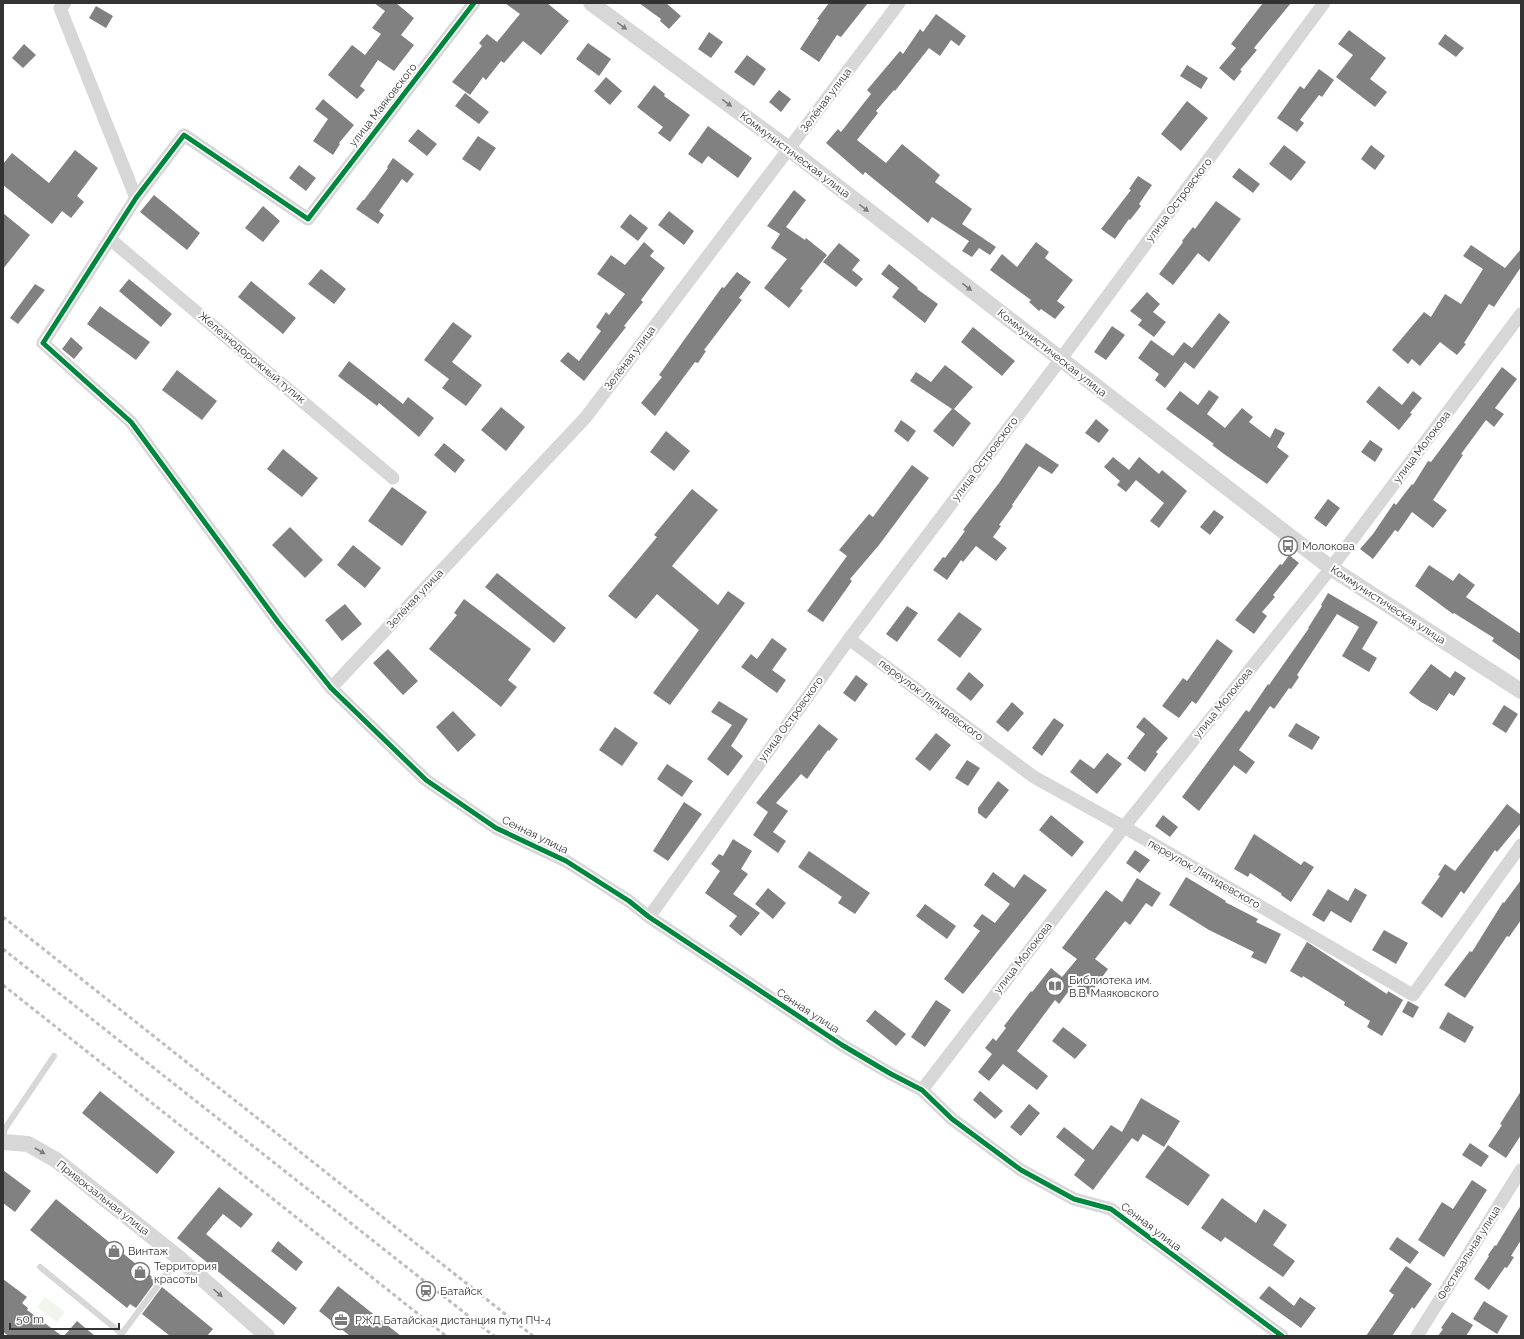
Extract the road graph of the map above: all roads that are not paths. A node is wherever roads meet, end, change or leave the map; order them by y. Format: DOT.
graph roads {
  1 [pos="474,3"];
  2 [pos="591,3"];
  3 [pos="899,3"];
  4 [pos="1324,3"];
  5 [pos="62,6"];
  6 [pos="789,150"];
  7 [pos="136,198"];
  8 [pos="110,238"];
  9 [pos="1521,314"];
  10 [pos="1060,360"];
  11 [pos="393,478"];
  12 [pos="1331,568"];
  13 [pos="849,639"];
  14 [pos="331,688"];
  15 [pos="1521,691"];
  16 [pos="1124,827"];
  17 [pos="1521,845"];
  18 [pos="649,918"];
  19 [pos="54,1056"];
  20 [pos="922,1090"];
  21 [pos="3,1142"];
  22 [pos="1521,1170"];
  23 [pos="179,1258"];
  24 [pos="40,1268"];
  25 [pos="121,1335"];
  26 [pos="267,1336"];
  27 [pos="1282,1336"];
  28 [pos="1417,1336"];
  1 -- 7 [label="street, улица Маяковского"];
  2 -- 6 [label="street, Коммунистическая улица, one-way"];
  3 -- 6 [label="street, Зелёная улица"];
  4 -- 10 [label="street, улица Островского"];
  5 -- 7 [label="street"];
  6 -- 10 [label="street, Коммунистическая улица, one-way"];
  6 -- 14 [label="street, Зелёная улица"];
  7 -- 8 [label="street"];
  8 -- 11 [label="street, Железнодорожный тупик"];
  8 -- 14 [label="street, Сенная улица"];
  9 -- 12 [label="street, улица Молокова"];
  10 -- 12 [label="street, Коммунистическая улица"];
  10 -- 13 [label="street, улица Островского"];
  12 -- 15 [label="street, Коммунистическая улица"];
  12 -- 16 [label="street, улица Молокова"];
  13 -- 16 [label="street, переулок Ляпидевского"];
  13 -- 18 [label="street, улица Островского"];
  14 -- 18 [label="street, Сенная улица"];
  16 -- 17 [label="street, переулок Ляпидевского"];
  16 -- 20 [label="street, улица Молокова"];
  18 -- 20 [label="street, Сенная улица"];
  19 -- 21 [label="lane"];
  20 -- 27 [label="street, Сенная улица"];
  21 -- 23 [label="street, Привокзальная улица, one-way"];
  22 -- 28 [label="street, Фестивальная улица"];
  23 -- 25 [label="lane"];
  23 -- 26 [label="street, Привокзальная улица, one-way"];
  24 -- 25 [label="lane"];
}
